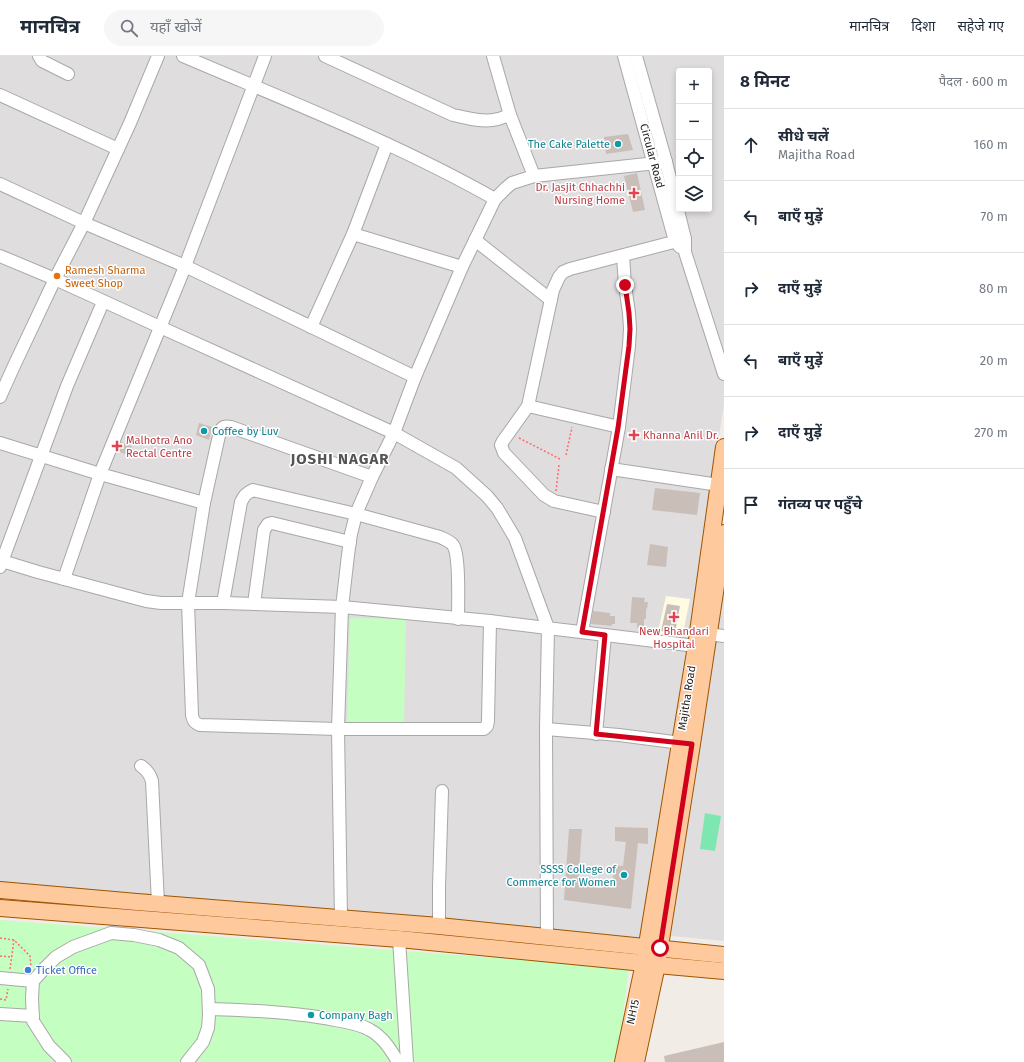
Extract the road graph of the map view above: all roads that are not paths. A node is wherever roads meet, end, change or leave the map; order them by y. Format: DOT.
graph roads {
  1 [pos="40,56"];
  2 [pos="158,56"];
  3 [pos="184,56"];
  4 [pos="265,56"];
  5 [pos="325,56"];
  6 [pos="493,56"];
  7 [pos="624,56"];
  8 [pos="636,56"];
  9 [pos="68,74"];
  10 [pos="254,86"];
  11 [pos="0,95"];
  12 [pos="510,115"];
  13 [pos="387,144"];
  14 [pos="118,149"];
  15 [pos="666,162"];
  16 [pos="654,163"];
  17 [pos="534,176"];
  18 [pos="0,184"];
  19 [pos="495,199"];
  20 [pos="84,222"];
  21 [pos="353,234"];
  22 [pos="475,240"];
  23 [pos="680,240"];
  24 [pos="0,256"];
  25 [pos="623,256"];
  26 [pos="185,266"];
  27 [pos="462,266"];
  28 [pos="55,279"];
  29 [pos="550,300"];
  30 [pos="103,302"];
  31 [pos="311,327"];
  32 [pos="160,328"];
  33 [pos="724,374"];
  34 [pos="415,377"];
  35 [pos="0,397"];
  36 [pos="528,406"];
  37 [pos="618,428"];
  38 [pos="394,433"];
  39 [pos="0,443"];
  40 [pos="724,448"];
  41 [pos="42,456"];
  42 [pos="611,469"];
  43 [pos="100,474"];
  44 [pos="372,477"];
  45 [pos="718,485"];
  46 [pos="204,503"];
  47 [pos="604,512"];
  48 [pos="356,514"];
  49 [pos="724,533"];
  50 [pos="350,542"];
  51 [pos="1,564"];
  52 [pos="64,579"];
  53 [pos="188,603"];
  54 [pos="224,603"];
  55 [pos="254,604"];
  56 [pos="342,607"];
  57 [pos="458,618"];
  58 [pos="490,621"];
  59 [pos="548,628"];
  60 [pos="582,632"];
  61 [pos="708,634"];
  62 [pos="605,635"];
  63 [pos="724,636"];
  64 [pos="696,646"];
  65 [pos="338,729"];
  66 [pos="546,730"];
  67 [pos="596,734"];
  68 [pos="686,744"];
  69 [pos="141,766"];
  70 [pos="442,791"];
  71 [pos="0,890"];
  72 [pos="138,902"];
  73 [pos="158,904"];
  74 [pos="0,908"];
  75 [pos="136,918"];
  76 [pos="341,918"];
  77 [pos="439,926"];
  78 [pos="547,936"];
  79 [pos="399,939"];
  80 [pos="724,955"];
  81 [pos="652,956"];
  82 [pos="724,971"];
  83 [pos="0,978"];
  84 [pos="33,982"];
  85 [pos="209,1008"];
  86 [pos="0,1014"];
  87 [pos="33,1016"];
  88 [pos="65,1062"];
  89 [pos="188,1062"];
  90 [pos="398,1062"];
  91 [pos="407,1062"];
  92 [pos="623,1062"];
  93 [pos="636,1062"];
  1 -- 9 [label="street"];
  2 -- 14 [label="street"];
  3 -- 10 [label="street"];
  4 -- 10 [label="street"];
  5 -- 12 [label="street"];
  6 -- 12 [label="street"];
  7 -- 16 [label="street, Circular Road"];
  8 -- 15 [label="street, Circular Road"];
  10 -- 13 [label="street"];
  10 -- 26 [label="street"];
  11 -- 14 [label="street"];
  12 -- 17 [label="street"];
  13 -- 19 [label="street"];
  13 -- 21 [label="street"];
  14 -- 20 [label="street"];
  15 -- 16 [label="street"];
  15 -- 23 [label="street, Circular Road"];
  16 -- 17 [label="street"];
  16 -- 23 [label="street, Circular Road"];
  17 -- 19 [label="street"];
  18 -- 20 [label="street"];
  19 -- 22 [label="street"];
  20 -- 26 [label="street"];
  20 -- 28 [label="street"];
  21 -- 27 [label="street"];
  21 -- 31 [label="street"];
  22 -- 27 [label="street"];
  22 -- 29 [label="street"];
  23 -- 25 [label="street"];
  23 -- 33 [label="street, Circular Road"];
  24 -- 28 [label="street"];
  25 -- 29 [label="street"];
  25 -- 37 [label="street"];
  26 -- 31 [label="street"];
  26 -- 32 [label="street"];
  27 -- 34 [label="street"];
  28 -- 30 [label="street"];
  28 -- 35 [label="street"];
  29 -- 36 [label="street"];
  30 -- 32 [label="street"];
  30 -- 41 [label="street"];
  31 -- 34 [label="street"];
  32 -- 38 [label="street"];
  32 -- 43 [label="street"];
  34 -- 38 [label="street"];
  36 -- 37 [label="street"];
  36 -- 47 [label="street"];
  37 -- 42 [label="street"];
  38 -- 44 [label="street"];
  38 -- 59 [label="street"];
  39 -- 41 [label="street"];
  40 -- 45 [label="main road, Majitha Road"];
  41 -- 43 [label="street"];
  41 -- 51 [label="street"];
  42 -- 45 [label="street"];
  42 -- 47 [label="street"];
  43 -- 46 [label="street"];
  43 -- 52 [label="street"];
  44 -- 46 [label="street"];
  44 -- 48 [label="street"];
  45 -- 64 [label="main road, Majitha Road"];
  46 -- 53 [label="street"];
  47 -- 60 [label="street"];
  48 -- 50 [label="street"];
  48 -- 54 [label="street"];
  48 -- 57 [label="street"];
  49 -- 61 [label="main road, Majitha Road"];
  50 -- 55 [label="street"];
  50 -- 56 [label="street"];
  51 -- 52 [label="street"];
  52 -- 53 [label="street"];
  53 -- 54 [label="street"];
  53 -- 65 [label="street"];
  54 -- 55 [label="street"];
  55 -- 56 [label="street"];
  56 -- 57 [label="street"];
  56 -- 65 [label="street"];
  57 -- 58 [label="street"];
  58 -- 59 [label="street"];
  58 -- 65 [label="street"];
  59 -- 60 [label="street"];
  59 -- 66 [label="street"];
  60 -- 62 [label="street"];
  61 -- 63 [label="street"];
  61 -- 68 [label="main road, Majitha Road"];
  62 -- 64 [label="street"];
  62 -- 67 [label="street"];
  64 -- 68 [label="main road, Majitha Road"];
  65 -- 76 [label="street"];
  66 -- 67 [label="street"];
  66 -- 78 [label="street"];
  67 -- 68 [label="street"];
  68 -- 81 [label="main road, Majitha Road"];
  69 -- 73 [label="street"];
  70 -- 77 [label="street"];
  71 -- 72 [label="main road"];
  72 -- 73 [label="main road"];
  72 -- 75 [label="street"];
  73 -- 76 [label="main road"];
  74 -- 75 [label="main road"];
  75 -- 79 [label="main road"];
  76 -- 77 [label="main road"];
  77 -- 78 [label="main road"];
  78 -- 81 [label="main road"];
  79 -- 81 [label="main road"];
  79 -- 91 [label="street"];
  80 -- 81 [label="main road"];
  81 -- 82 [label="main road"];
  81 -- 92 [label="main road, NH15"];
  81 -- 93 [label="main road"];
  83 -- 84 [label="street"];
  84 -- 85 [label="street"];
  84 -- 87 [label="street"];
  85 -- 89 [label="street"];
  85 -- 90 [label="street"];
  86 -- 87 [label="street"];
  87 -- 88 [label="street"];
}
